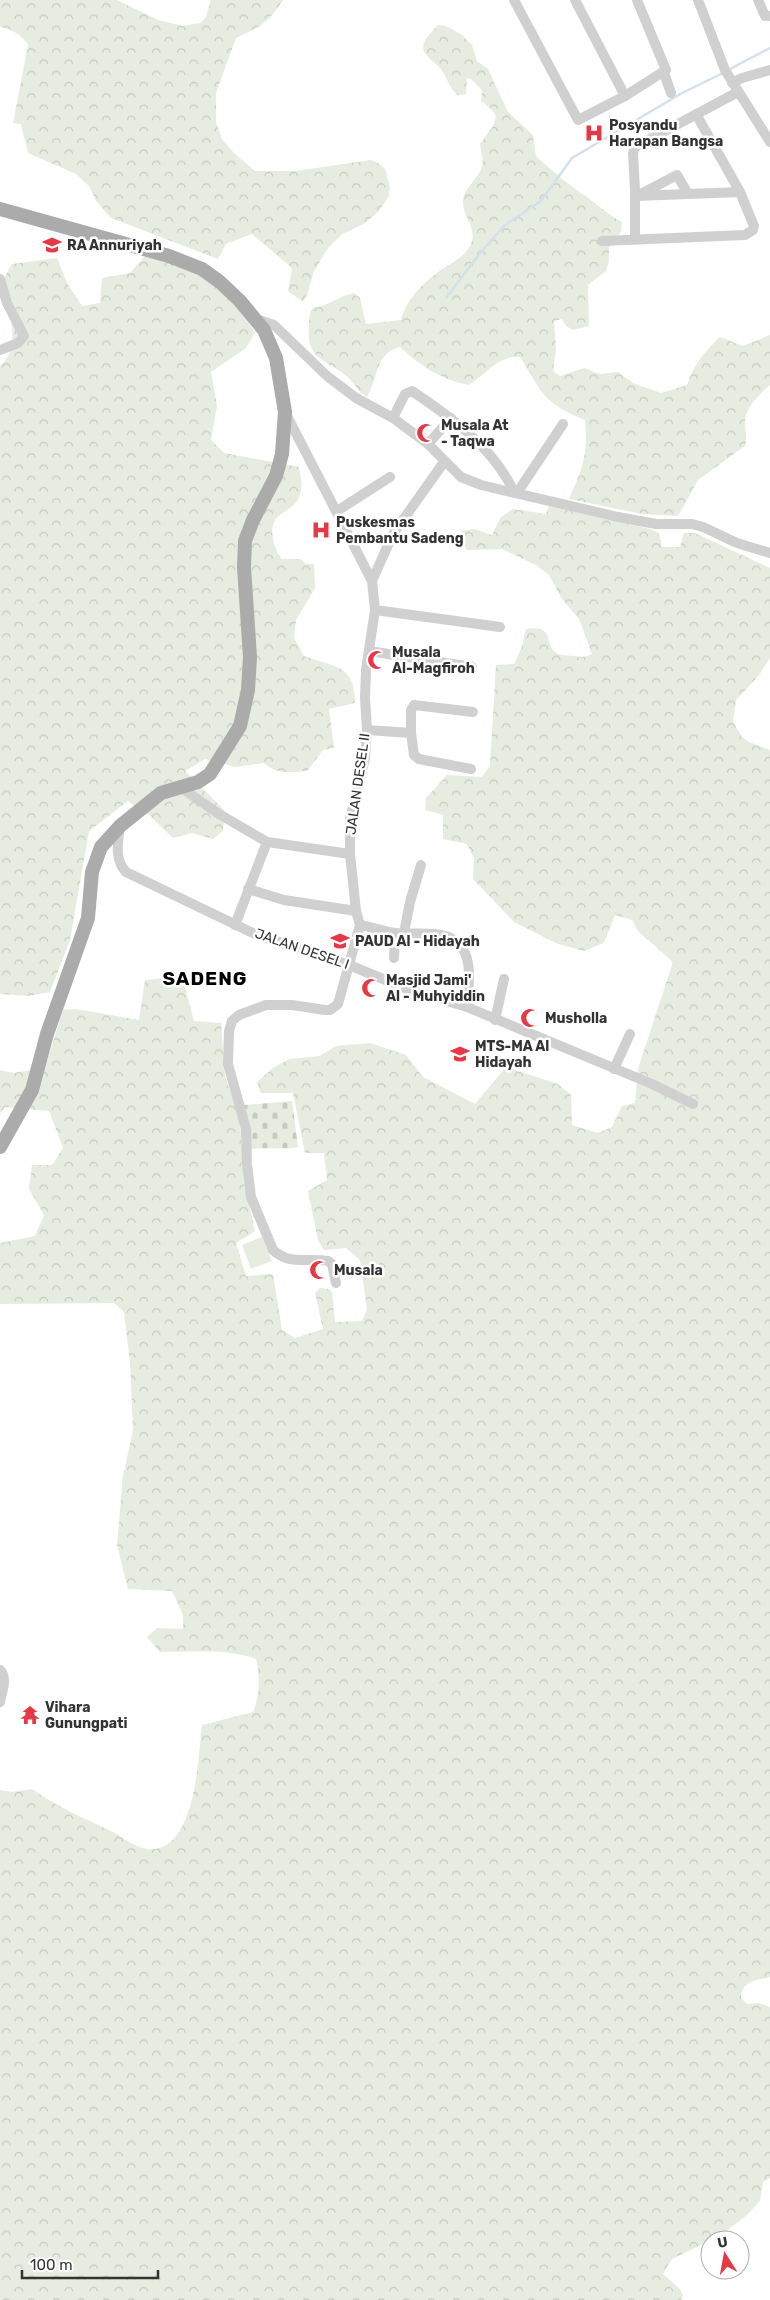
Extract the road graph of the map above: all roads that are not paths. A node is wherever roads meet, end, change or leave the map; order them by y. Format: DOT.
graph roads {
  1 [pos="514,0"];
  2 [pos="575,0"];
  3 [pos="637,0"];
  4 [pos="698,0"];
  5 [pos="758,0"];
  6 [pos="770,16"];
  7 [pos="665,70"];
  8 [pos="770,70"];
  9 [pos="728,76"];
  10 [pos="738,92"];
  11 [pos="671,93"];
  12 [pos="624,96"];
  13 [pos="696,114"];
  14 [pos="770,142"];
  15 [pos="740,192"];
  16 [pos="688,194"];
  17 [pos="636,196"];
  18 [pos="0,209"];
  19 [pos="635,239"];
  20 [pos="602,241"];
  21 [pos="0,279"];
  22 [pos="3,303"];
  23 [pos="256,319"];
  24 [pos="0,350"];
  25 [pos="285,412"];
  26 [pos="393,418"];
  27 [pos="451,418"];
  28 [pos="563,424"];
  29 [pos="428,444"];
  30 [pos="444,462"];
  31 [pos="390,477"];
  32 [pos="516,493"];
  33 [pos="337,511"];
  34 [pos="770,553"];
  35 [pos="372,581"];
  36 [pos="375,610"];
  37 [pos="500,627"];
  38 [pos="369,651"];
  39 [pos="472,666"];
  40 [pos="473,712"];
  41 [pos="367,730"];
  42 [pos="411,733"];
  43 [pos="471,769"];
  44 [pos="180,787"];
  45 [pos="120,826"];
  46 [pos="267,842"];
  47 [pos="350,854"];
  48 [pos="422,865"];
  49 [pos="248,889"];
  50 [pos="356,911"];
  51 [pos="235,925"];
  52 [pos="360,925"];
  53 [pos="400,933"];
  54 [pos="394,958"];
  55 [pos="349,965"];
  56 [pos="504,979"];
  57 [pos="467,1007"];
  58 [pos="496,1020"];
  59 [pos="630,1034"];
  60 [pos="614,1069"];
  61 [pos="693,1104"];
  62 [pos="0,1147"];
  63 [pos="336,1283"];
  64 [pos="0,1670"];
  65 [pos="0,1702"];
  1 -- 12 [label="street"];
  2 -- 12 [label="street"];
  3 -- 7 [label="street"];
  4 -- 9 [label="street"];
  5 -- 6 [label="street"];
  7 -- 11 [label="street"];
  7 -- 12 [label="street"];
  8 -- 9 [label="street"];
  9 -- 10 [label="street"];
  10 -- 13 [label="street"];
  10 -- 14 [label="street"];
  13 -- 15 [label="street"];
  13 -- 17 [label="street"];
  15 -- 16 [label="street"];
  15 -- 19 [label="street"];
  16 -- 17 [label="street"];
  16 -- 17 [label="street"];
  17 -- 19 [label="street"];
  18 -- 23 [label="main road"];
  19 -- 20 [label="street"];
  21 -- 22 [label="street"];
  22 -- 24 [label="street"];
  23 -- 25 [label="main road"];
  23 -- 26 [label="street"];
  25 -- 33 [label="street, JALAN DESEL II"];
  25 -- 44 [label="main road"];
  26 -- 27 [label="street"];
  26 -- 29 [label="street"];
  27 -- 29 [label="street"];
  27 -- 32 [label="street"];
  28 -- 32 [label="street"];
  29 -- 30 [label="street"];
  30 -- 32 [label="street"];
  30 -- 35 [label="street"];
  31 -- 33 [label="street"];
  32 -- 34 [label="street"];
  33 -- 35 [label="street, JALAN DESEL II"];
  35 -- 36 [label="street, JALAN DESEL II"];
  36 -- 37 [label="street"];
  36 -- 38 [label="street, JALAN DESEL II"];
  38 -- 39 [label="street"];
  38 -- 41 [label="street, JALAN DESEL II"];
  40 -- 42 [label="street"];
  41 -- 42 [label="street"];
  41 -- 47 [label="street, JALAN DESEL II"];
  42 -- 43 [label="street"];
  44 -- 45 [label="main road"];
  44 -- 46 [label="street"];
  45 -- 51 [label="street, JALAN DESEL I"];
  45 -- 62 [label="main road"];
  46 -- 47 [label="street"];
  46 -- 49 [label="street"];
  47 -- 50 [label="street, JALAN DESEL II"];
  48 -- 53 [label="street"];
  49 -- 50 [label="street"];
  49 -- 51 [label="street"];
  50 -- 52 [label="street, JALAN DESEL II"];
  51 -- 55 [label="street, JALAN DESEL I"];
  52 -- 53 [label="street"];
  52 -- 55 [label="street"];
  53 -- 54 [label="street"];
  53 -- 57 [label="street"];
  55 -- 57 [label="street, JALAN DESEL I"];
  55 -- 63 [label="street"];
  56 -- 58 [label="street"];
  57 -- 58 [label="street, JALAN DESEL I"];
  58 -- 60 [label="street, JALAN DESEL I"];
  59 -- 60 [label="street"];
  60 -- 61 [label="street, JALAN DESEL I"];
  64 -- 65 [label="street"];
}
